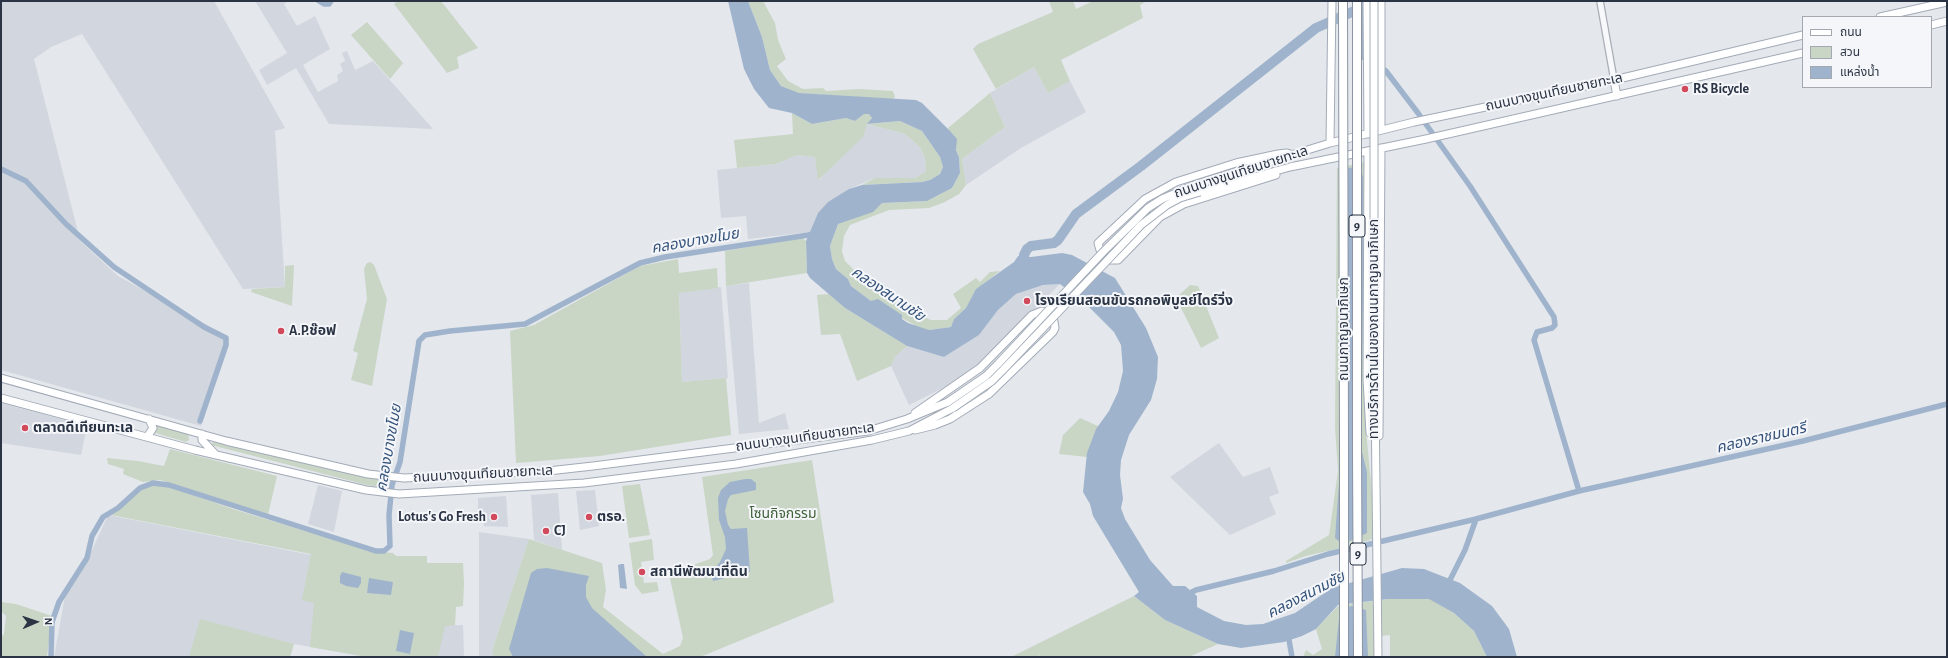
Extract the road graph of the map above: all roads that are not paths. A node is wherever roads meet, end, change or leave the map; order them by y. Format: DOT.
graph roads {
  1 [pos="1332,1"];
  2 [pos="1344,1"];
  3 [pos="1357,1"];
  4 [pos="1367,1"];
  5 [pos="1374,1"];
  6 [pos="1381,1"];
  7 [pos="1600,1"];
  8 [pos="1947,2"];
  9 [pos="1884,16"];
  10 [pos="1947,21"];
  11 [pos="1932,25"];
  12 [pos="1802,35"];
  13 [pos="1802,53"];
  14 [pos="1614,80"];
  15 [pos="1617,96"];
  16 [pos="1381,130"];
  17 [pos="1368,134"];
  18 [pos="1330,143"];
  19 [pos="1381,148"];
  20 [pos="1368,152"];
  21 [pos="1295,155"];
  22 [pos="1290,167"];
  23 [pos="1,378"];
  24 [pos="1,398"];
  25 [pos="150,419"];
  26 [pos="907,419"];
  27 [pos="909,431"];
  28 [pos="202,434"];
  29 [pos="147,437"];
  30 [pos="217,455"];
  31 [pos="1375,491"];
  32 [pos="1344,657"];
  33 [pos="1358,657"];
  34 [pos="1378,657"];
  1 -- 18 [label="main road"];
  2 -- 32 [label="highway, ถนนกาญจนาภิเษก / 9, bridge"];
  3 -- 33 [label="highway, ถนนกาญจนาภิเษก / 9, bridge"];
  4 -- 17 [label="main road"];
  5 -- 31 [label="main road, ทางบริการด้านในของถนนกาญจนาภิเษก, bridge"];
  6 -- 16 [label="main road"];
  7 -- 14 [label="street"];
  8 -- 9 [label="main road"];
  10 -- 11 [label="main road"];
  12 -- 14 [label="main road, ถนนบางขุนเทียนชายทะเล"];
  13 -- 15 [label="main road, ถนนบางขุนเทียนชายทะเล"];
  14 -- 15 [label="main road"];
  14 -- 16 [label="main road, ถนนบางขุนเทียนชายทะเล"];
  15 -- 19 [label="main road, ถนนบางขุนเทียนชายทะเล"];
  16 -- 17 [label="main road, ถนนบางขุนเทียนชายทะเล"];
  17 -- 18 [label="main road, ถนนบางขุนเทียนชายทะเล"];
  18 -- 21 [label="main road, ถนนบางขุนเทียนชายทะเล"];
  19 -- 20 [label="main road, ถนนบางขุนเทียนชายทะเล"];
  19 -- 31 [label="main road"];
  20 -- 22 [label="main road, ถนนบางขุนเทียนชายทะเล"];
  20 -- 31 [label="main road"];
  21 -- 22 [label="main road"];
  21 -- 26 [label="main road, ถนนบางขุนเทียนชายทะเล, bridge"];
  22 -- 27 [label="main road, ถนนบางขุนเทียนชายทะเล, bridge"];
  23 -- 25 [label="main road, ถนนบางขุนเทียนชายทะเล"];
  24 -- 29 [label="main road, ถนนบางขุนเทียนชายทะเล"];
  25 -- 28 [label="main road, ถนนบางขุนเทียนชายทะเล"];
  25 -- 29 [label="main road"];
  26 -- 27 [label="main road"];
  26 -- 28 [label="main road, ถนนบางขุนเทียนชายทะเล"];
  27 -- 30 [label="main road, ถนนบางขุนเทียนชายทะเล"];
  28 -- 30 [label="main road"];
  29 -- 30 [label="main road, ถนนบางขุนเทียนชายทะเล"];
  31 -- 34 [label="main road, ทางบริการด้านในของถนนกาญจนาภิเษก"];
}
